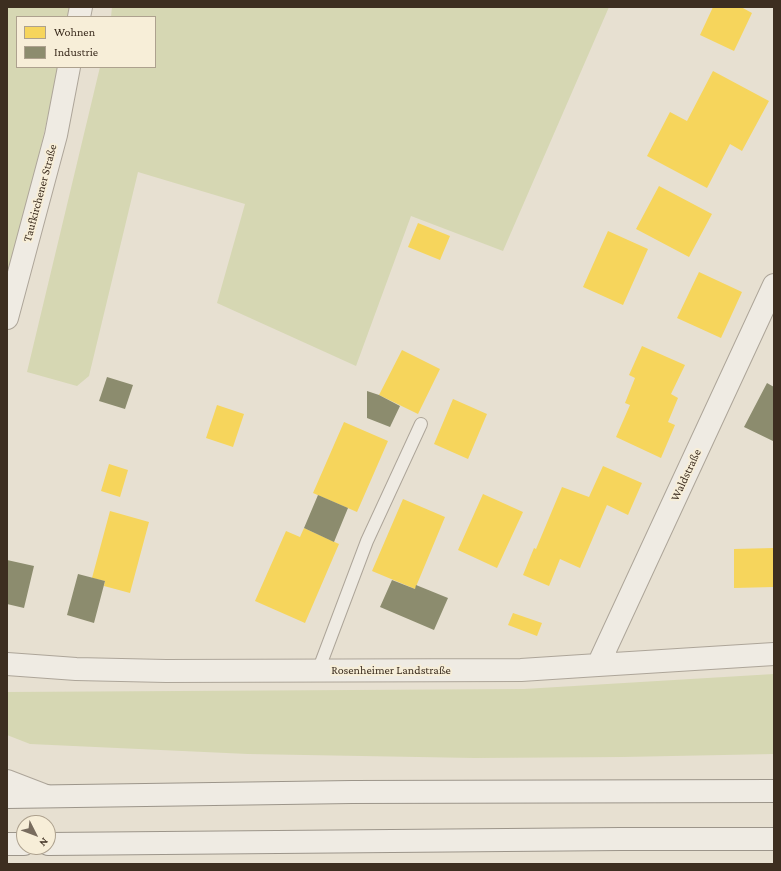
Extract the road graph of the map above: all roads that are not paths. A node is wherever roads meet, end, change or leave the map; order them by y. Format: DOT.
graph roads {
  1 [pos="69,68"];
  2 [pos="774,285"];
  3 [pos="7,318"];
  4 [pos="421,424"];
  5 [pos="774,654"];
  6 [pos="7,664"];
  7 [pos="598,665"];
  8 [pos="318,671"];
  9 [pos="7,781"];
  10 [pos="774,791"];
  11 [pos="46,796"];
  12 [pos="7,797"];
  13 [pos="774,839"];
  14 [pos="56,844"];
  1 -- 3 [label="main road, Taufkirchener Straße"];
  2 -- 7 [label="main road, Waldstraße"];
  4 -- 8 [label="lane"];
  5 -- 7 [label="main road, Rosenheimer Landstraße"];
  6 -- 8 [label="main road, Rosenheimer Landstraße"];
  7 -- 8 [label="main road, Rosenheimer Landstraße"];
  9 -- 11 [label="main road"];
  10 -- 11 [label="main road"];
  11 -- 12 [label="main road"];
  13 -- 14 [label="main road"];
}
